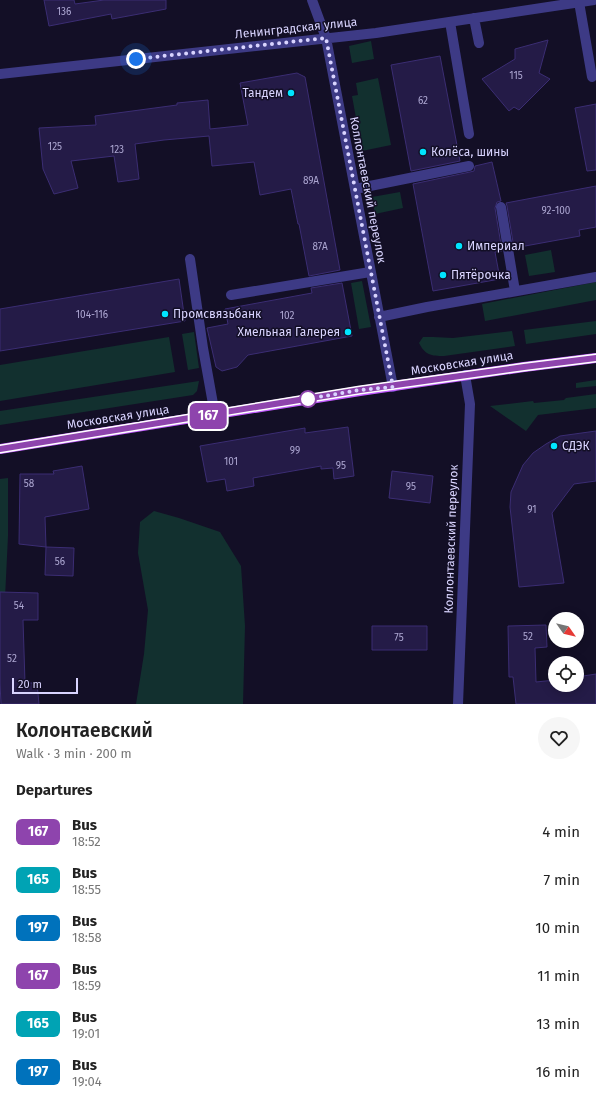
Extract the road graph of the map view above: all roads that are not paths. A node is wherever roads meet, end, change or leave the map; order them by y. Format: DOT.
graph roads {
  1 [pos="312,0"];
  2 [pos="594,0"];
  3 [pos="579,2"];
  4 [pos="474,18"];
  5 [pos="450,22"];
  6 [pos="326,38"];
  7 [pos="479,43"];
  8 [pos="0,74"];
  9 [pos="592,77"];
  10 [pos="469,134"];
  11 [pos="469,166"];
  12 [pos="355,189"];
  13 [pos="501,207"];
  14 [pos="190,259"];
  15 [pos="370,272"];
  16 [pos="596,277"];
  17 [pos="515,291"];
  18 [pos="230,295"];
  19 [pos="379,318"];
  20 [pos="596,358"];
  21 [pos="466,375"];
  22 [pos="393,387"];
  23 [pos="215,415"];
  24 [pos="0,449"];
  25 [pos="458,704"];
  1 -- 6 [label="street, Коллонтаевский переулок"];
  2 -- 3 [label="street, Ленинградская улица"];
  3 -- 4 [label="street, Ленинградская улица"];
  3 -- 9 [label="street"];
  4 -- 5 [label="street, Ленинградская улица"];
  4 -- 7 [label="street"];
  5 -- 6 [label="street, Ленинградская улица"];
  5 -- 10 [label="street"];
  6 -- 8 [label="street, Ленинградская улица"];
  6 -- 12 [label="street, Коллонтаевский переулок"];
  11 -- 12 [label="street"];
  12 -- 15 [label="street, Коллонтаевский переулок"];
  13 -- 17 [label="street"];
  14 -- 23 [label="street"];
  15 -- 18 [label="street"];
  15 -- 19 [label="street, Коллонтаевский переулок"];
  16 -- 17 [label="street"];
  17 -- 19 [label="street"];
  19 -- 22 [label="street, Коллонтаевский переулок"];
  20 -- 21 [label="main road, Московская улица"];
  21 -- 22 [label="main road, Московская улица"];
  21 -- 25 [label="street, Коллонтаевский переулок"];
  22 -- 23 [label="main road, Московская улица"];
  23 -- 24 [label="main road, Московская улица"];
}
